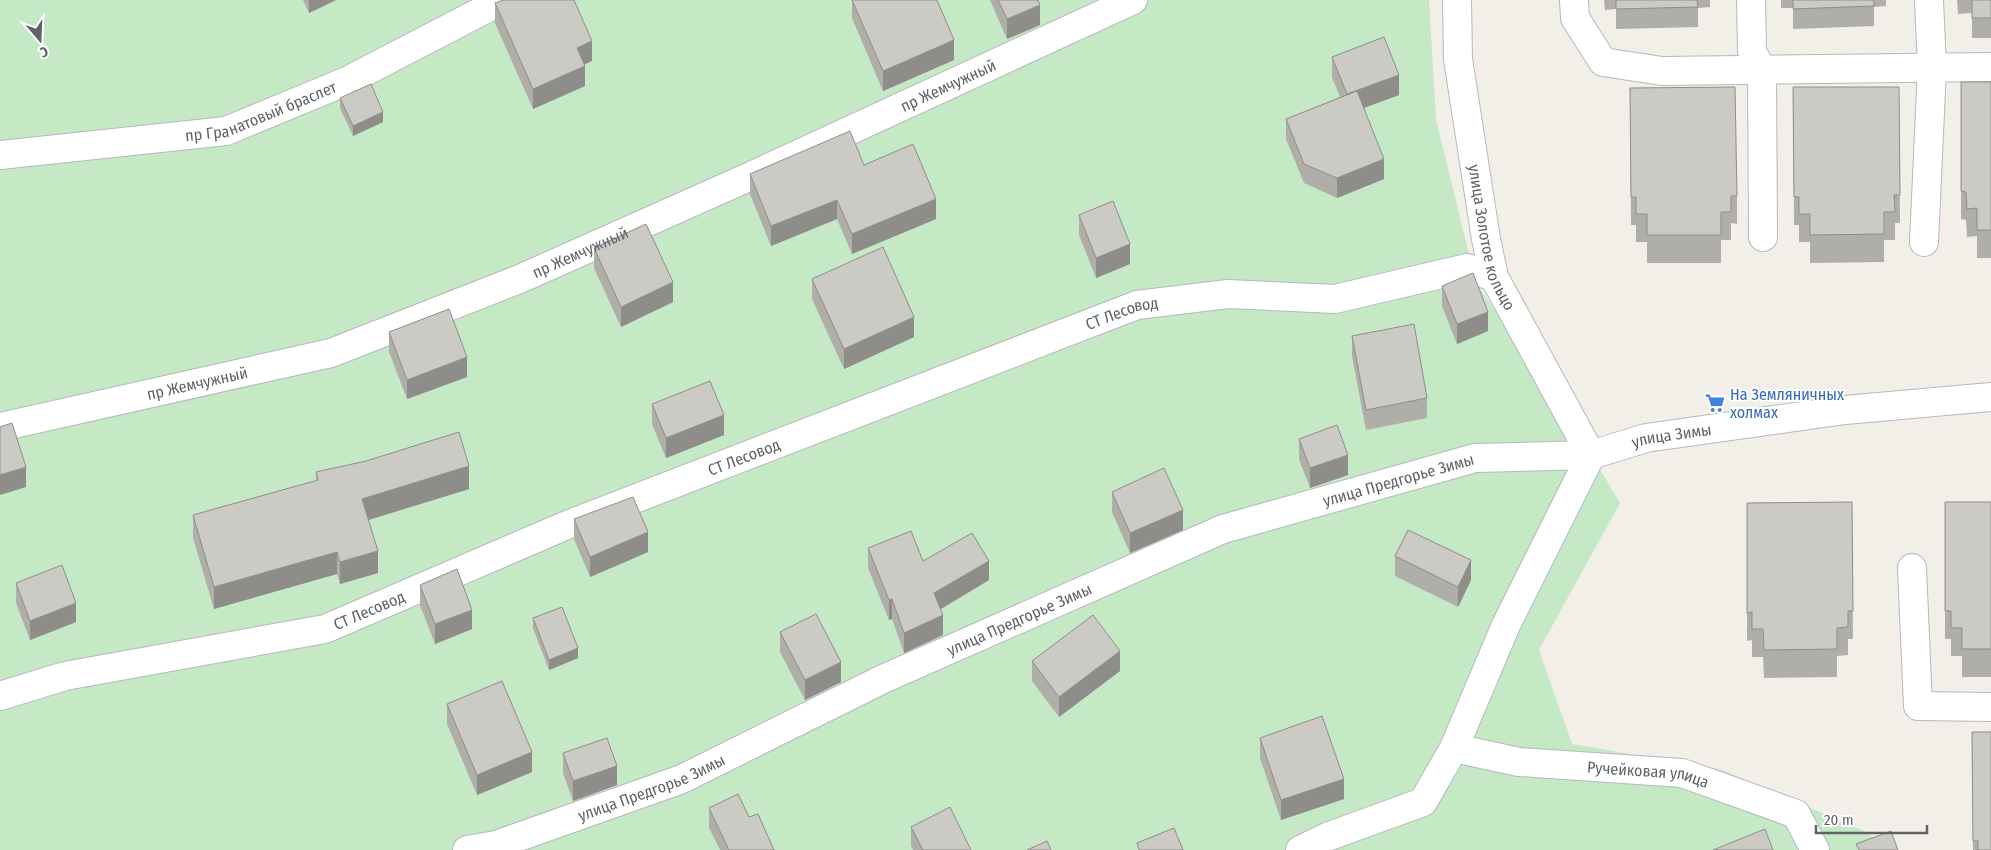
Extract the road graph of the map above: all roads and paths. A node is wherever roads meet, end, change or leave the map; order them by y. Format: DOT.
graph roads {
  1 [pos="503,0"];
  2 [pos="1133,0"];
  3 [pos="1457,0"];
  4 [pos="1574,0"];
  5 [pos="1751,0"];
  6 [pos="1929,0"];
  7 [pos="1991,67"];
  8 [pos="1932,68"];
  9 [pos="1762,70"];
  10 [pos="0,155"];
  11 [pos="1764,237"];
  12 [pos="1924,242"];
  13 [pos="1494,277"];
  14 [pos="1991,397"];
  15 [pos="0,427"];
  16 [pos="1591,455"];
  17 [pos="1912,568"];
  18 [pos="0,696"];
  19 [pos="1991,707"];
  20 [pos="1454,748"];
  21 [pos="467,850"];
  22 [pos="1300,850"];
  23 [pos="1815,850"];
  1 -- 10 [label="street, пр Гранатовый браслет"];
  2 -- 15 [label="street, пр Жемчужный"];
  3 -- 13 [label="street, улица Золотое кольцо"];
  4 -- 9 [label="street"];
  5 -- 9 [label="street"];
  6 -- 8 [label="street"];
  7 -- 8 [label="street"];
  8 -- 9 [label="street"];
  8 -- 12 [label="street"];
  9 -- 11 [label="street"];
  13 -- 16 [label="street, улица Золотое кольцо"];
  13 -- 18 [label="street, СТ Лесовод"];
  14 -- 16 [label="street, улица Зимы"];
  16 -- 20 [label="street"];
  16 -- 21 [label="street, улица Предгорье Зимы"];
  17 -- 19 [label="street"];
  20 -- 22 [label="street"];
  20 -- 23 [label="street, Ручейковая улица"];
}
